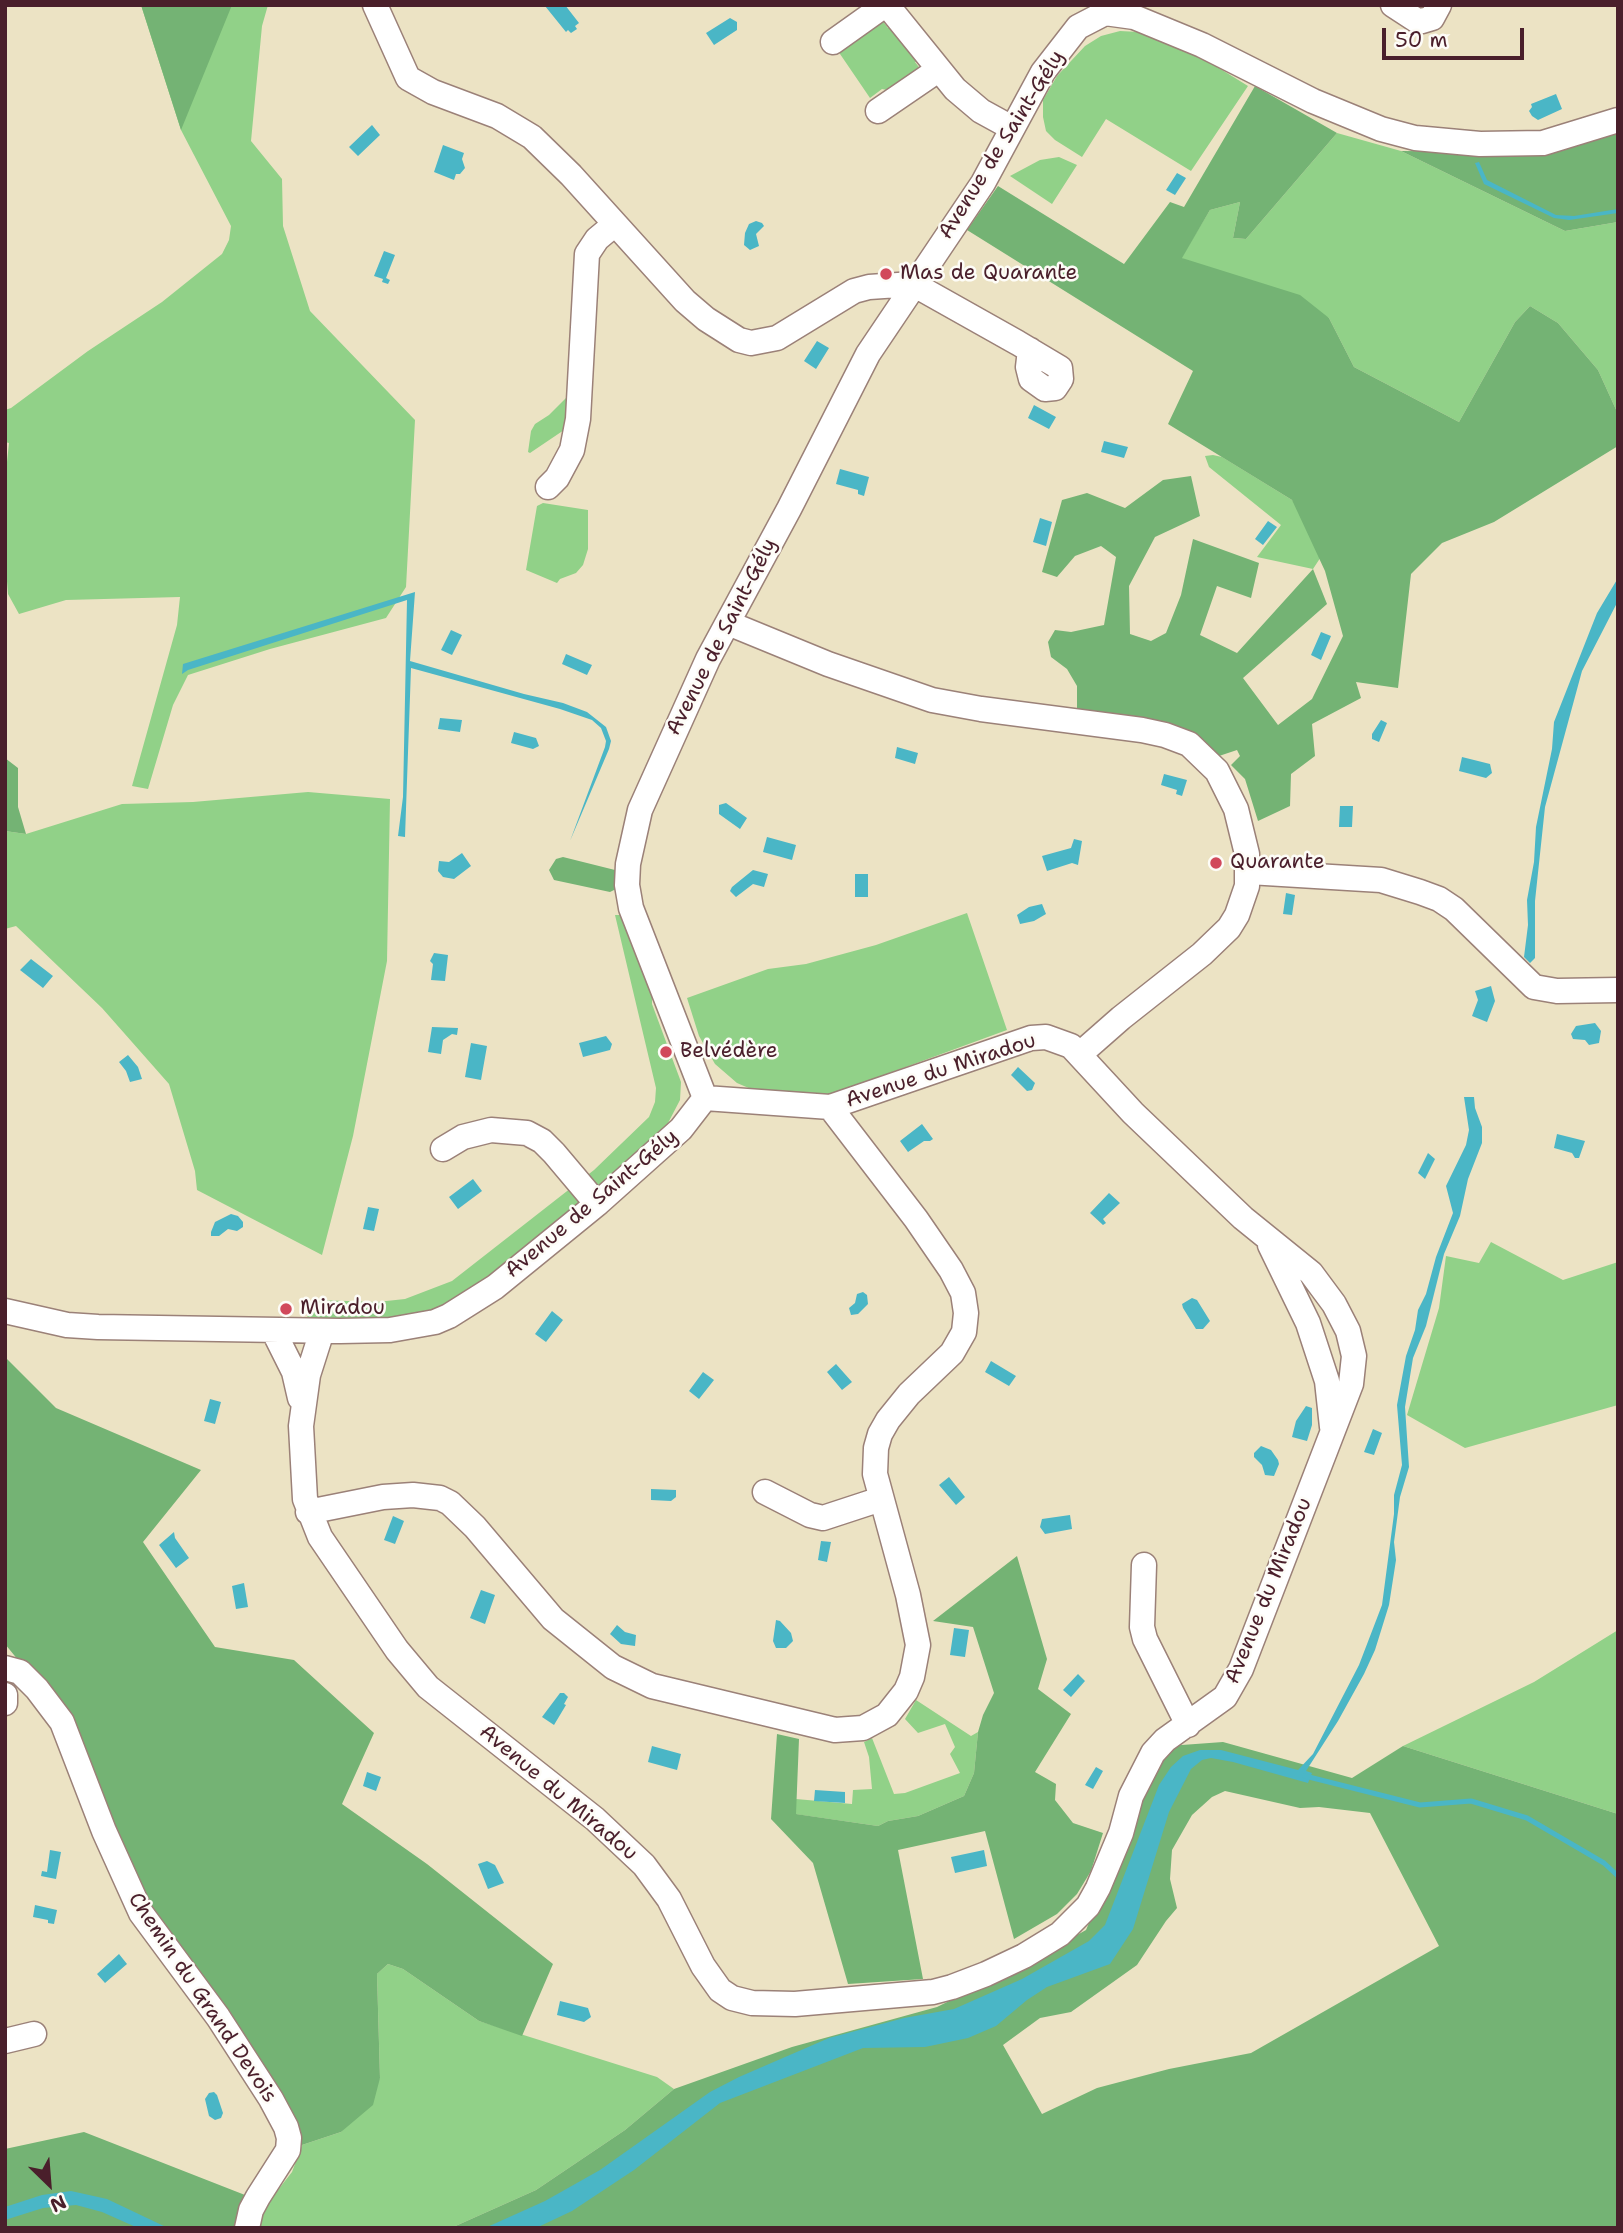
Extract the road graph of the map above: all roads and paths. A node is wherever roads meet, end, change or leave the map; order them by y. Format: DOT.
graph roads {
  1 [pos="375,5"];
  2 [pos="886,5"];
  3 [pos="1393,5"];
  4 [pos="1439,5"];
  5 [pos="1105,9"];
  6 [pos="833,42"];
  7 [pos="938,71"];
  8 [pos="878,111"];
  9 [pos="1618,120"];
  10 [pos="1012,128"];
  11 [pos="615,224"];
  12 [pos="913,284"];
  13 [pos="1030,350"];
  14 [pos="548,487"];
  15 [pos="728,623"];
  16 [pos="1249,872"];
  17 [pos="1618,990"];
  18 [pos="1080,1054"];
  19 [pos="705,1098"];
  20 [pos="830,1107"];
  21 [pos="443,1149"];
  22 [pos="597,1204"];
  23 [pos="1265,1237"];
  24 [pos="5,1311"];
  25 [pos="273,1330"];
  26 [pos="322,1331"];
  27 [pos="302,1410"];
  28 [pos="1332,1435"];
  29 [pos="765,1492"];
  30 [pos="881,1499"];
  31 [pos="308,1512"];
  32 [pos="1144,1565"];
  33 [pos="5,1668"];
  34 [pos="5,1695"];
  35 [pos="5,1703"];
  36 [pos="1188,1725"];
  37 [pos="34,2034"];
  38 [pos="5,2041"];
  39 [pos="247,2228"];
  1 -- 11 [label="street"];
  2 -- 6 [label="street"];
  2 -- 7 [label="street"];
  3 -- 4 [label="street"];
  5 -- 9 [label="street, Avenue de Saint-Gély"];
  5 -- 10 [label="street, Avenue de Saint-Gély"];
  7 -- 8 [label="street"];
  7 -- 10 [label="street"];
  10 -- 12 [label="street, Avenue de Saint-Gély"];
  11 -- 12 [label="street"];
  11 -- 14 [label="street"];
  12 -- 13 [label="street"];
  12 -- 15 [label="street, Avenue de Saint-Gély"];
  15 -- 16 [label="street"];
  15 -- 19 [label="street, Avenue de Saint-Gély"];
  16 -- 17 [label="street"];
  16 -- 18 [label="street"];
  18 -- 20 [label="street, Avenue du Miradou"];
  18 -- 23 [label="street, Avenue du Miradou"];
  19 -- 20 [label="street, Avenue du Miradou"];
  19 -- 22 [label="street, Avenue de Saint-Gély"];
  20 -- 30 [label="street"];
  21 -- 22 [label="street"];
  22 -- 26 [label="street, Avenue de Saint-Gély"];
  23 -- 28 [label="street, Avenue du Miradou"];
  23 -- 28 [label="street, Avenue du Miradou"];
  24 -- 25 [label="street, Avenue de Saint-Gély"];
  25 -- 26 [label="street, Avenue de Saint-Gély"];
  25 -- 27 [label="street, Avenue du Miradou"];
  26 -- 27 [label="street, Avenue du Miradou"];
  27 -- 31 [label="street, Avenue du Miradou"];
  28 -- 36 [label="street, Avenue du Miradou"];
  29 -- 30 [label="street"];
  30 -- 31 [label="street"];
  31 -- 36 [label="street, Avenue du Miradou"];
  32 -- 36 [label="street"];
  33 -- 39 [label="street, Chemin du Grand Devois"];
  34 -- 35 [label="street"];
  37 -- 38 [label="street"];
}
